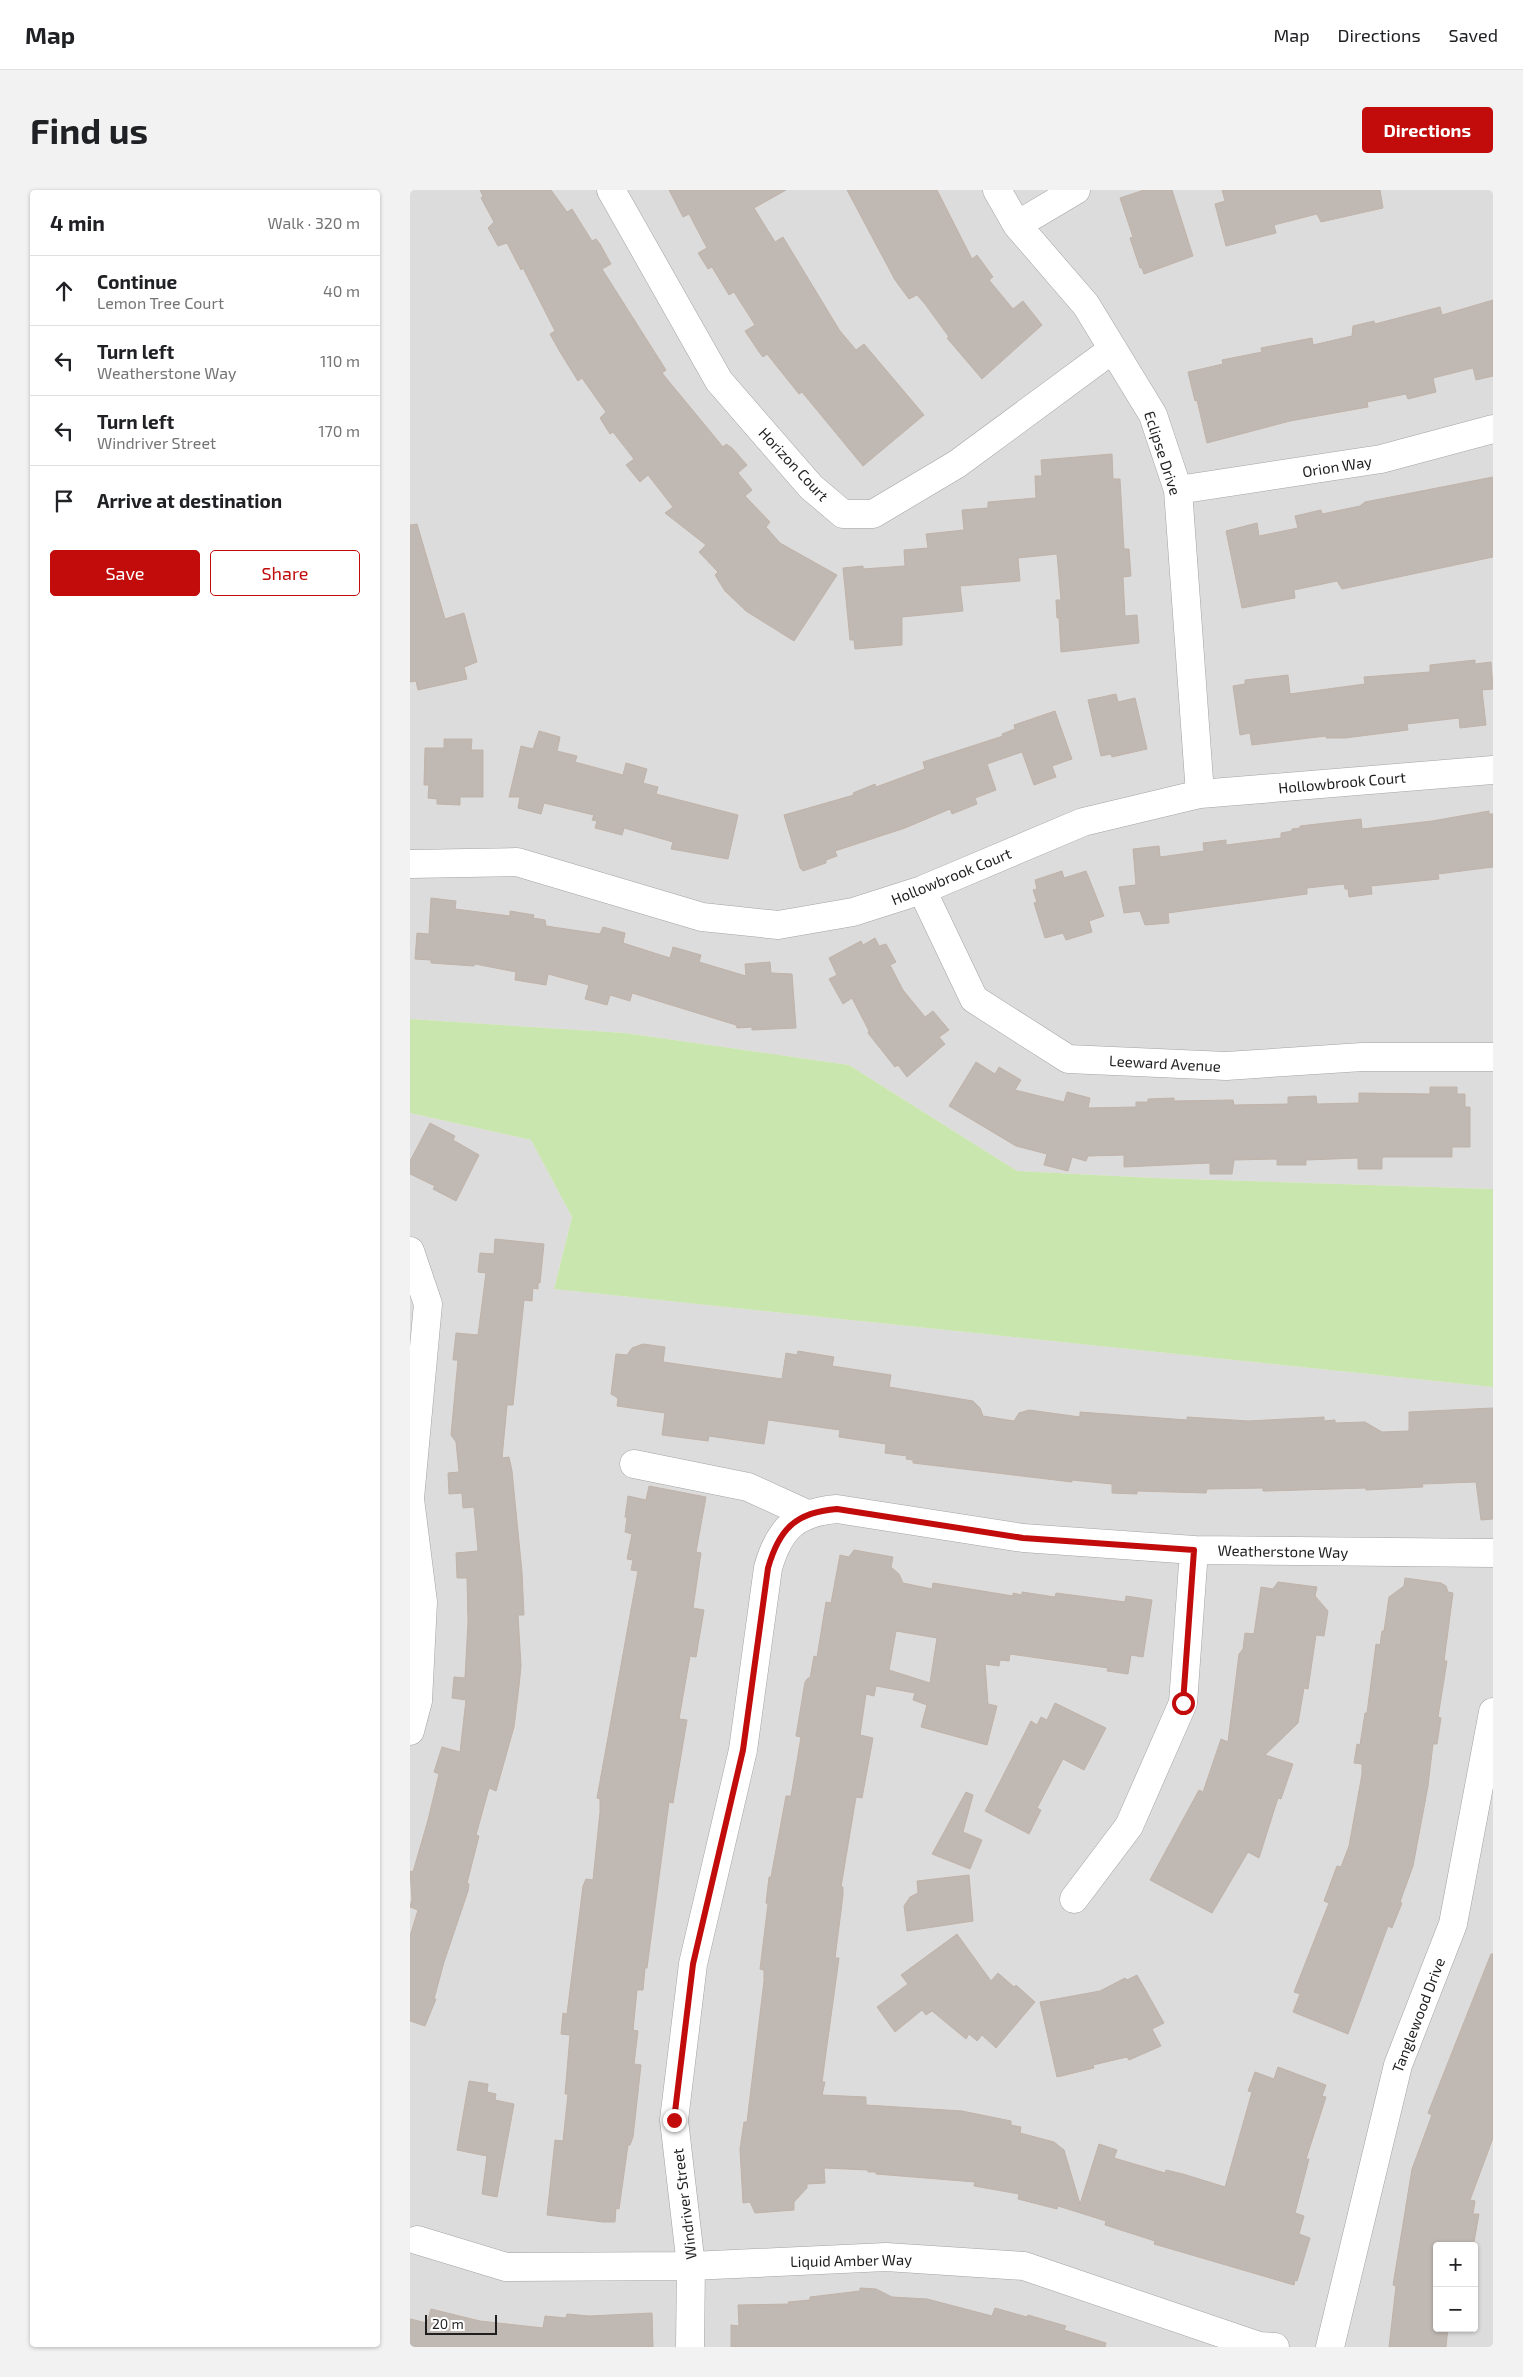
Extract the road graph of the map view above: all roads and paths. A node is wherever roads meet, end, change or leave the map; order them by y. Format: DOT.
graph roads {
  1 [pos="611,190"];
  2 [pos="997,190"];
  3 [pos="1076,190"];
  4 [pos="1017,225"];
  5 [pos="1113,349"];
  6 [pos="1493,429"];
  7 [pos="1178,490"];
  8 [pos="1493,770"];
  9 [pos="1200,794"];
  10 [pos="410,864"];
  11 [pos="922,890"];
  12 [pos="1493,1057"];
  13 [pos="410,1251"];
  14 [pos="634,1464"];
  15 [pos="410,1499"];
  16 [pos="806,1514"];
  17 [pos="1194,1550"];
  18 [pos="1493,1553"];
  19 [pos="1493,1712"];
  20 [pos="410,1731"];
  21 [pos="1074,1899"];
  22 [pos="417,2240"];
  23 [pos="691,2266"];
  24 [pos="690,2347"];
  25 [pos="1275,2347"];
  26 [pos="1330,2347"];
  1 -- 5 [label="street, Horizon Court"];
  2 -- 4 [label="street, Eclipse Drive"];
  3 -- 4 [label="street"];
  4 -- 5 [label="street, Eclipse Drive"];
  5 -- 7 [label="street, Eclipse Drive"];
  6 -- 7 [label="street, Orion Way"];
  7 -- 9 [label="street, Eclipse Drive"];
  8 -- 9 [label="street, Hollowbrook Court"];
  9 -- 11 [label="street, Hollowbrook Court"];
  10 -- 11 [label="street, Hollowbrook Court"];
  11 -- 12 [label="street, Leeward Avenue"];
  13 -- 15 [label="street"];
  14 -- 16 [label="street"];
  15 -- 20 [label="street"];
  16 -- 17 [label="street, Weatherstone Way"];
  16 -- 23 [label="street, Windriver Street"];
  17 -- 18 [label="street, Weatherstone Way"];
  17 -- 21 [label="street"];
  19 -- 26 [label="street, Tanglewood Drive"];
  22 -- 23 [label="street, Liquid Amber Way"];
  23 -- 24 [label="street, Windriver Street"];
  23 -- 25 [label="street, Liquid Amber Way"];
}
